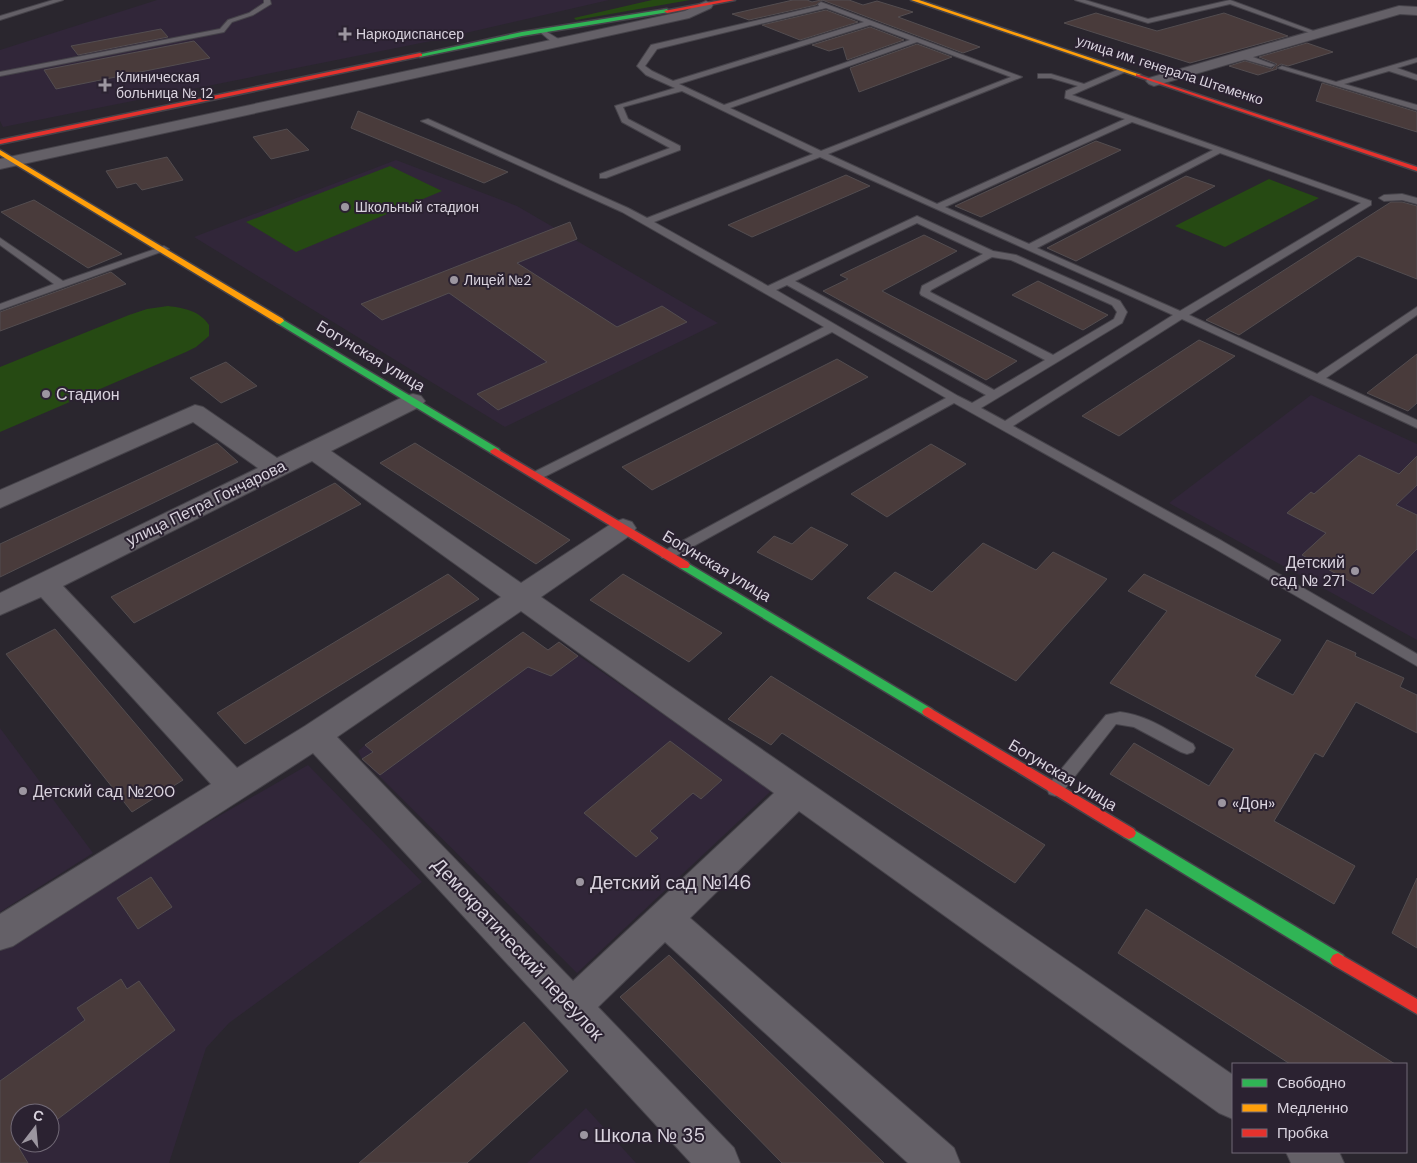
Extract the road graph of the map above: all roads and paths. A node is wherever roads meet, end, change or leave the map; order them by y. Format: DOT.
graph roads {
  1 [pos="60,0"];
  2 [pos="267,0"];
  3 [pos="914,0"];
  4 [pos="1079,0"];
  5 [pos="719,2"];
  6 [pos="819,3"];
  7 [pos="598,10"];
  8 [pos="1417,11"];
  9 [pos="0,18"];
  10 [pos="872,22"];
  11 [pos="542,31"];
  12 [pos="1315,33"];
  13 [pos="916,40"];
  14 [pos="557,42"];
  15 [pos="1239,55"];
  16 [pos="1417,60"];
  17 [pos="1271,65"];
  18 [pos="1282,68"];
  19 [pos="1389,68"];
  20 [pos="1122,70"];
  21 [pos="0,74"];
  22 [pos="1042,76"];
  23 [pos="1018,77"];
  24 [pos="1028,78"];
  25 [pos="1417,78"];
  26 [pos="1154,81"];
  27 [pos="1336,84"];
  28 [pos="677,86"];
  29 [pos="1084,86"];
  30 [pos="724,108"];
  31 [pos="1417,108"];
  32 [pos="1131,119"];
  33 [pos="425,121"];
  34 [pos="0,137"];
  35 [pos="0,142"];
  36 [pos="1220,150"];
  37 [pos="821,154"];
  38 [pos="6,164"];
  39 [pos="1417,169"];
  40 [pos="33,171"];
  41 [pos="603,176"];
  42 [pos="1376,200"];
  43 [pos="1417,201"];
  44 [pos="937,207"];
  45 [pos="646,222"];
  46 [pos="0,241"];
  47 [pos="1029,248"];
  48 [pos="164,250"];
  49 [pos="991,254"];
  50 [pos="787,281"];
  51 [pos="62,286"];
  52 [pos="768,290"];
  53 [pos="0,307"];
  54 [pos="1417,310"];
  55 [pos="1181,315"];
  56 [pos="833,327"];
  57 [pos="1053,360"];
  58 [pos="1318,378"];
  59 [pos="994,395"];
  60 [pos="954,398"];
  61 [pos="413,401"];
  62 [pos="973,408"];
  63 [pos="1417,424"];
  64 [pos="1005,426"];
  65 [pos="313,450"];
  66 [pos="276,469"];
  67 [pos="538,475"];
  68 [pos="0,500"];
  69 [pos="623,528"];
  70 [pos="667,555"];
  71 [pos="44,583"];
  72 [pos="522,597"];
  73 [pos="0,605"];
  74 [pos="1417,661"];
  75 [pos="316,735"];
  76 [pos="1187,748"];
  77 [pos="234,787"];
  78 [pos="1055,789"];
  79 [pos="798,791"];
  80 [pos="665,919"];
  81 [pos="0,934"];
  82 [pos="572,1007"];
  83 [pos="1417,1007"];
  84 [pos="1232,1098"];
  85 [pos="1308,1153"];
  86 [pos="719,1163"];
  87 [pos="940,1163"];
  88 [pos="1323,1163"];
  1 -- 9 [label="lane"];
  2 -- 21 [label="lane"];
  3 -- 20 [label="main road, улица им. генерала Штеменко"];
  4 -- 12 [label="lane"];
  5 -- 11 [label="main road"];
  5 -- 14 [label="street"];
  6 -- 10 [label="lane"];
  6 -- 28 [label="lane"];
  7 -- 34 [label="main road"];
  8 -- 12 [label="street"];
  10 -- 13 [label="lane"];
  10 -- 28 [label="lane"];
  11 -- 14 [label="lane"];
  11 -- 35 [label="main road"];
  12 -- 15 [label="street"];
  13 -- 23 [label="lane"];
  13 -- 30 [label="lane"];
  14 -- 38 [label="street"];
  15 -- 17 [label="lane"];
  15 -- 26 [label="street"];
  16 -- 19 [label="lane"];
  18 -- 27 [label="lane"];
  19 -- 25 [label="lane"];
  19 -- 27 [label="lane"];
  20 -- 26 [label="main road, улица им. генерала Штеменко"];
  20 -- 29 [label="lane"];
  22 -- 29 [label="lane"];
  23 -- 24 [label="lane"];
  23 -- 37 [label="lane"];
  26 -- 39 [label="main road, улица им. генерала Штеменко"];
  27 -- 31 [label="lane"];
  28 -- 30 [label="lane"];
  28 -- 41 [label="lane"];
  29 -- 32 [label="lane"];
  30 -- 37 [label="lane"];
  32 -- 36 [label="lane"];
  32 -- 44 [label="lane"];
  33 -- 45 [label="lane"];
  36 -- 42 [label="lane"];
  36 -- 47 [label="lane"];
  37 -- 44 [label="lane"];
  37 -- 45 [label="lane"];
  38 -- 40 [label="street"];
  40 -- 48 [label="main road, Богунская улица"];
  42 -- 43 [label="lane"];
  42 -- 55 [label="lane"];
  44 -- 47 [label="lane"];
  45 -- 52 [label="lane"];
  46 -- 51 [label="lane"];
  47 -- 55 [label="lane"];
  48 -- 51 [label="lane"];
  48 -- 61 [label="main road, Богунская улица"];
  49 -- 50 [label="lane"];
  49 -- 57 [label="lane"];
  49 -- 57 [label="lane"];
  50 -- 52 [label="lane"];
  50 -- 59 [label="lane"];
  51 -- 53 [label="lane"];
  52 -- 56 [label="lane"];
  54 -- 58 [label="lane"];
  55 -- 58 [label="lane"];
  55 -- 64 [label="lane"];
  56 -- 60 [label="lane"];
  56 -- 67 [label="lane"];
  57 -- 59 [label="lane"];
  58 -- 63 [label="lane"];
  59 -- 62 [label="lane"];
  60 -- 62 [label="lane"];
  60 -- 70 [label="lane"];
  61 -- 65 [label="street, улица Петра Гончарова"];
  61 -- 67 [label="main road, Богунская улица"];
  62 -- 64 [label="lane"];
  64 -- 74 [label="lane"];
  65 -- 66 [label="street, улица Петра Гончарова"];
  65 -- 72 [label="street"];
  66 -- 68 [label="street"];
  66 -- 71 [label="street, улица Петра Гончарова"];
  67 -- 69 [label="main road, Богунская улица"];
  69 -- 70 [label="main road, Богунская улица"];
  69 -- 72 [label="street"];
  70 -- 78 [label="main road, Богунская улица"];
  71 -- 73 [label="street, улица Петра Гончарова"];
  71 -- 77 [label="street"];
  72 -- 75 [label="street"];
  72 -- 79 [label="street"];
  75 -- 77 [label="street"];
  75 -- 82 [label="street, Демократический переулок"];
  76 -- 78 [label="lane"];
  77 -- 81 [label="street"];
  78 -- 83 [label="main road, Богунская улица"];
  79 -- 80 [label="street"];
  79 -- 84 [label="street"];
  80 -- 82 [label="street"];
  80 -- 87 [label="street"];
  82 -- 86 [label="street, Демократический переулок"];
  85 -- 88 [label="street"];
}
